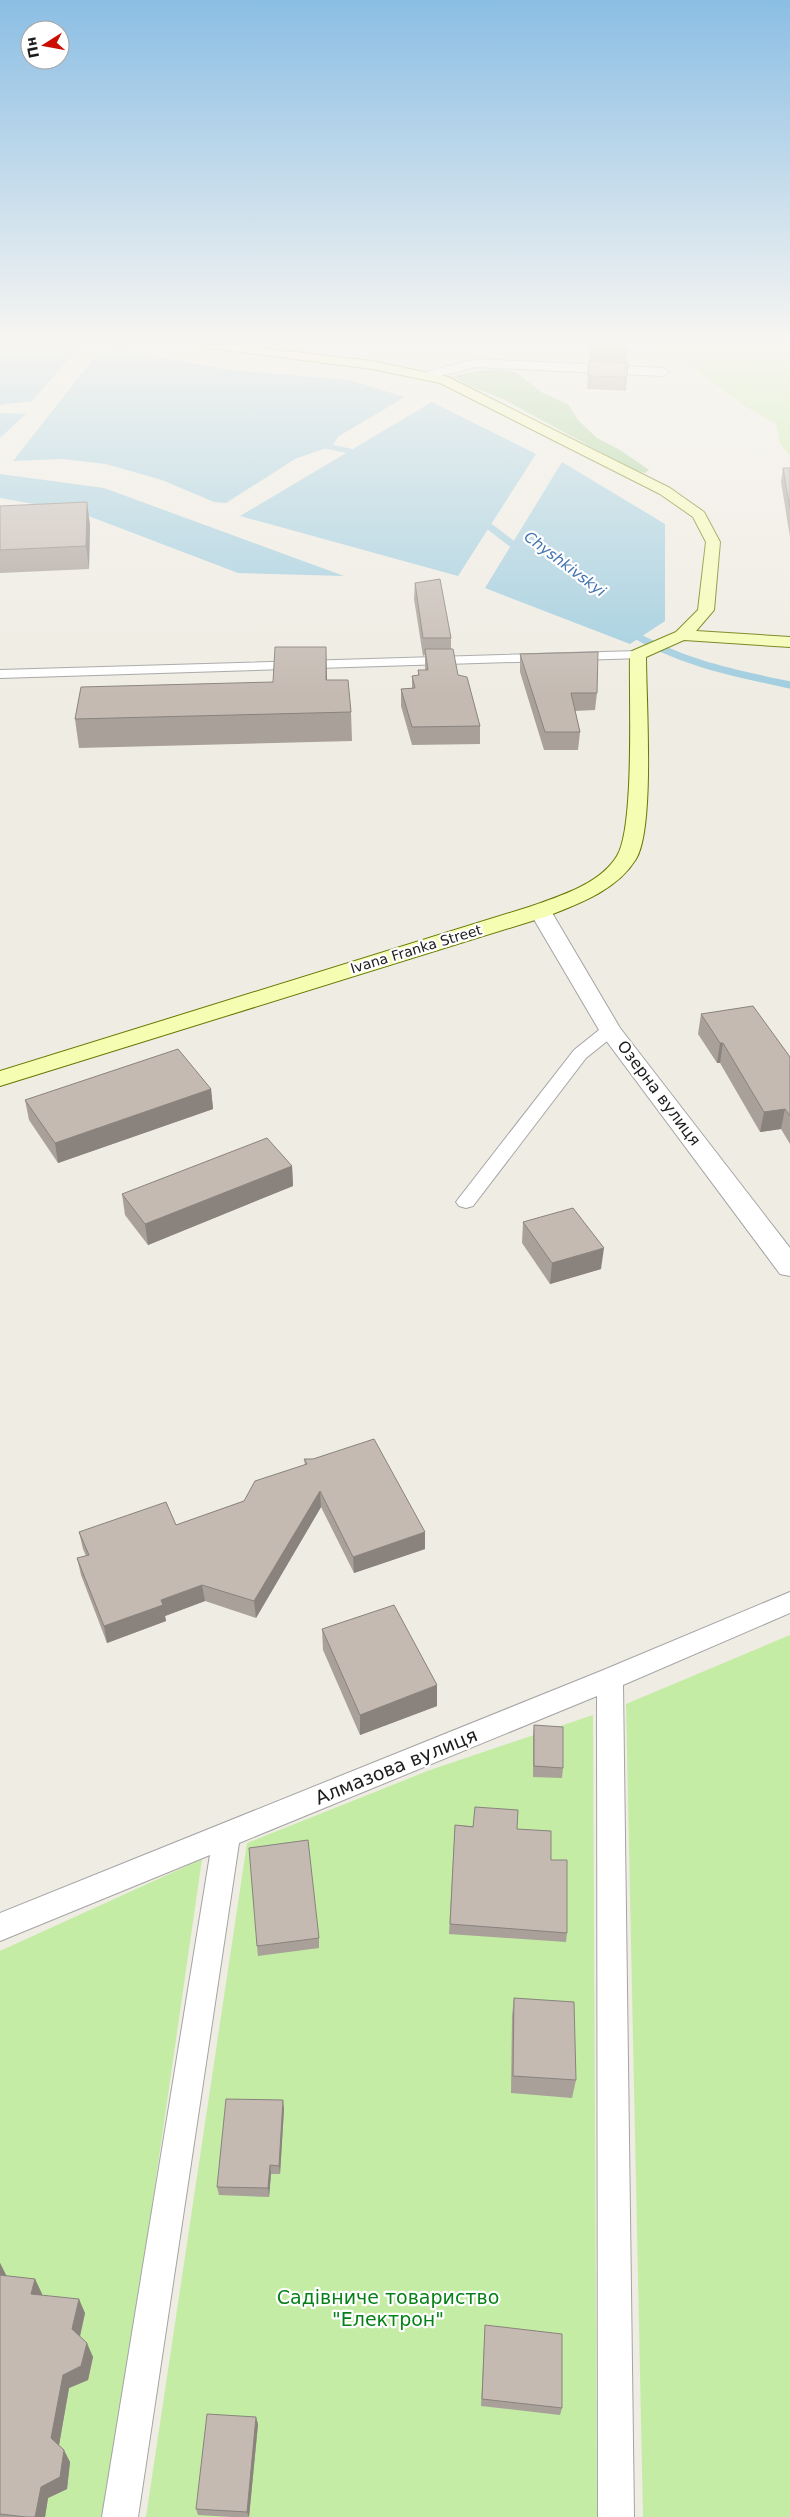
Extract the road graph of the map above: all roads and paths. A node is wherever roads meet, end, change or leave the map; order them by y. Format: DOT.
graph roads {
  1 [pos="610,462"];
  2 [pos="678,637"];
  3 [pos="790,642"];
  4 [pos="643,652"];
  5 [pos="0,674"];
  6 [pos="540,911"];
  7 [pos="610,1030"];
  8 [pos="0,1079"];
  9 [pos="466,1202"];
  10 [pos="790,1267"];
  11 [pos="790,1602"];
  12 [pos="610,1679"];
  13 [pos="227,1834"];
  14 [pos="0,1927"];
  15 [pos="120,2517"];
  16 [pos="616,2517"];
  1 -- 2 [label="street"];
  2 -- 3 [label="street"];
  2 -- 4 [label="street"];
  4 -- 5 [label="lane"];
  4 -- 6 [label="street, Ivana Franka Street"];
  6 -- 7 [label="street, Озерна вулиця"];
  6 -- 8 [label="street, Ivana Franka Street"];
  7 -- 9 [label="lane"];
  7 -- 10 [label="street, Озерна вулиця"];
  11 -- 12 [label="lane, Алмазова вулиця"];
  12 -- 13 [label="lane, Алмазова вулиця"];
  12 -- 16 [label="lane"];
  13 -- 14 [label="lane, Алмазова вулиця"];
  13 -- 15 [label="lane"];
}
